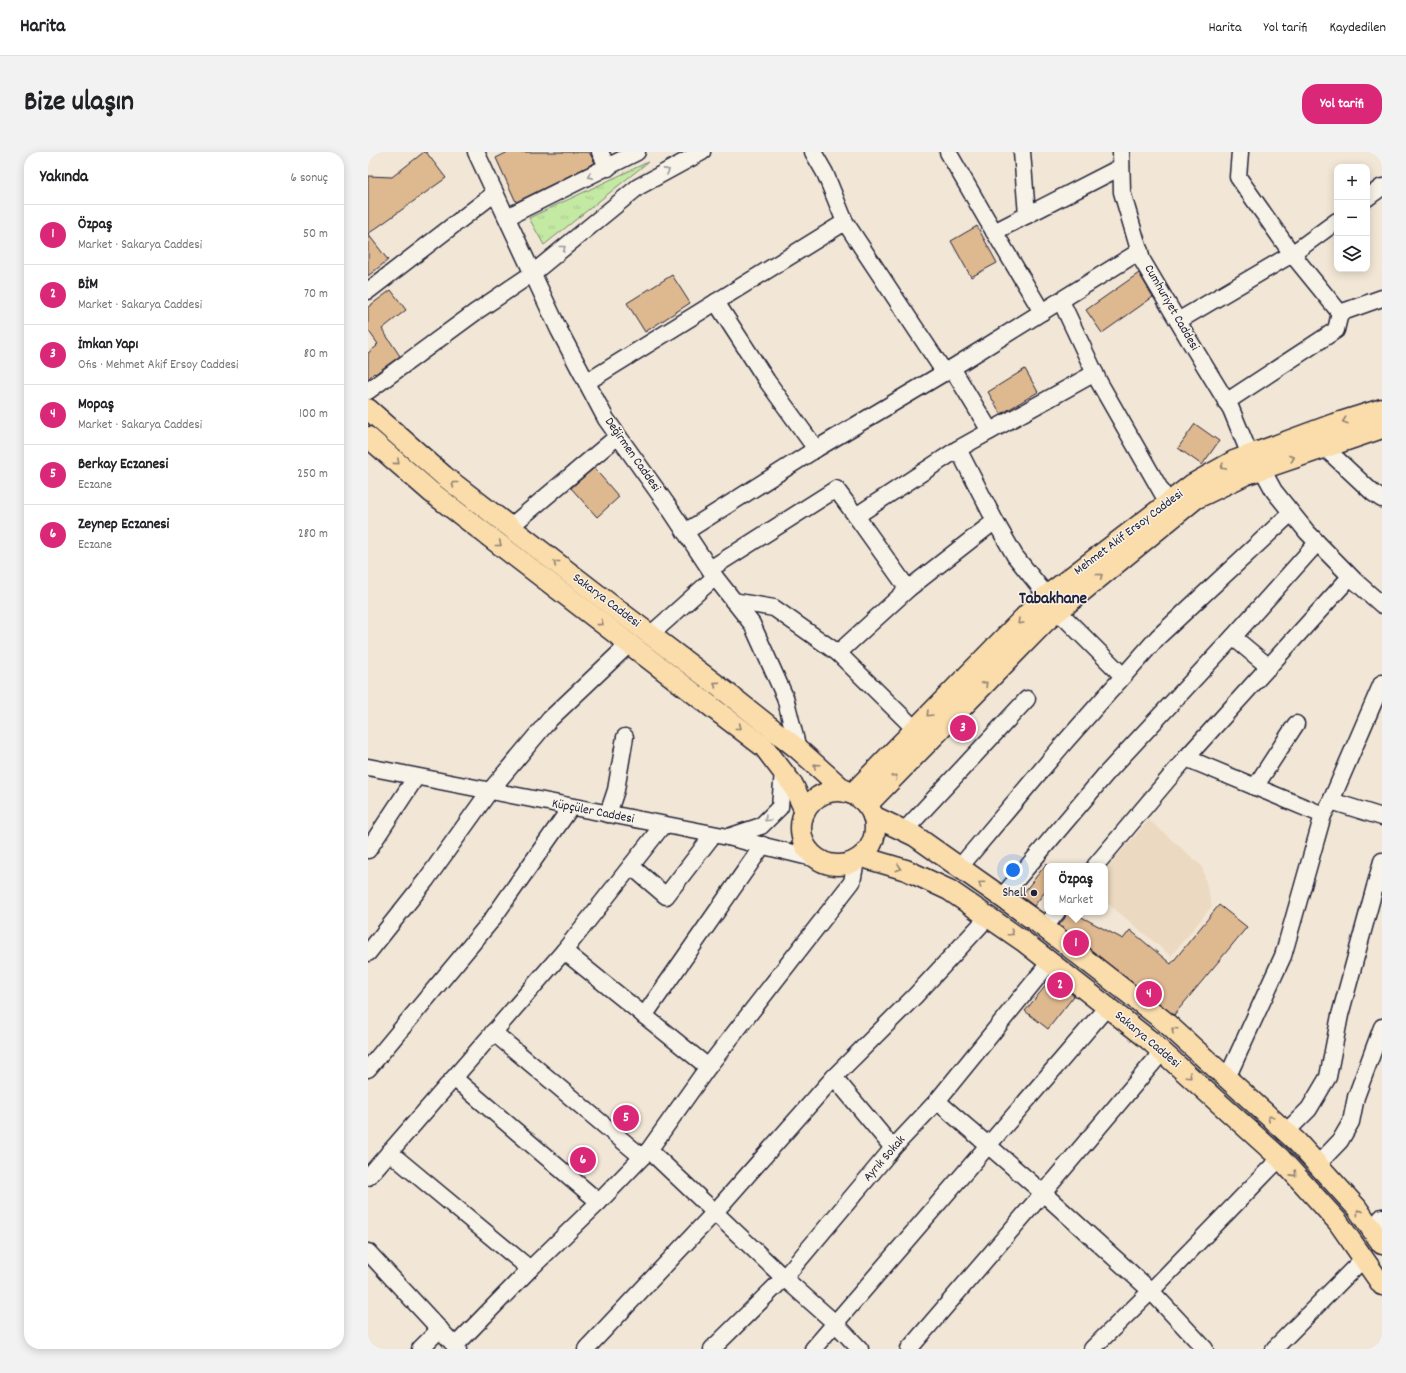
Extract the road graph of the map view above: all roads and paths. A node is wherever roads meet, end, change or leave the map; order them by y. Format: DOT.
graph roads {
  1 [pos="476,152"];
  2 [pos="600,152"];
  3 [pos="637,152"];
  4 [pos="702,152"];
  5 [pos="813,152"];
  6 [pos="948,152"];
  7 [pos="1022,152"];
  8 [pos="1240,152"];
  9 [pos="1121,160"];
  10 [pos="608,168"];
  11 [pos="1382,187"];
  12 [pos="495,193"];
  13 [pos="1370,196"];
  14 [pos="1027,215"];
  15 [pos="506,217"];
  16 [pos="845,222"];
  17 [pos="1334,223"];
  18 [pos="994,232"];
  19 [pos="1140,251"];
  20 [pos="1292,254"];
  21 [pos="533,273"];
  22 [pos="368,291"];
  23 [pos="1382,298"];
  24 [pos="1060,300"];
  25 [pos="716,302"];
  26 [pos="1042,312"];
  27 [pos="1340,313"];
  28 [pos="1178,322"];
  29 [pos="948,370"];
  30 [pos="1095,373"];
  31 [pos="586,382"];
  32 [pos="368,390"];
  33 [pos="1226,402"];
  34 [pos="1382,409"];
  35 [pos="368,410"];
  36 [pos="1382,428"];
  37 [pos="990,431"];
  38 [pos="368,436"];
  39 [pos="618,436"];
  40 [pos="1324,447"];
  41 [pos="816,449"];
  42 [pos="958,449"];
  43 [pos="1256,462"];
  44 [pos="1382,499"];
  45 [pos="1168,504"];
  46 [pos="1291,512"];
  47 [pos="856,516"];
  48 [pos="995,521"];
  49 [pos="510,527"];
  50 [pos="685,532"];
  51 [pos="1317,543"];
  52 [pos="712,573"];
  53 [pos="1350,577"];
  54 [pos="908,589"];
  55 [pos="733,600"];
  56 [pos="1052,603"];
  57 [pos="1382,605"];
  58 [pos="650,635"];
  59 [pos="1233,637"];
  60 [pos="629,644"];
  61 [pos="838,653"];
  62 [pos="1269,667"];
  63 [pos="1123,676"];
  64 [pos="1382,682"];
  65 [pos="1027,699"];
  66 [pos="1296,724"];
  67 [pos="915,729"];
  68 [pos="625,737"];
  69 [pos="798,749"];
  70 [pos="1186,758"];
  71 [pos="368,767"];
  72 [pos="783,771"];
  73 [pos="416,777"];
  74 [pos="1255,787"];
  75 [pos="490,792"];
  76 [pos="859,802"];
  77 [pos="571,807"];
  78 [pos="1327,808"];
  79 [pos="805,811"];
  80 [pos="608,814"];
  81 [pos="1382,818"];
  82 [pos="663,825"];
  83 [pos="904,831"];
  84 [pos="721,836"];
  85 [pos="763,845"];
  86 [pos="368,850"];
  87 [pos="817,859"];
  88 [pos="859,859"];
  89 [pos="1382,861"];
  90 [pos="1098,863"];
  91 [pos="631,866"];
  92 [pos="959,868"];
  93 [pos="1002,898"];
  94 [pos="1055,915"];
  95 [pos="988,917"];
  96 [pos="1044,928"];
  97 [pos="564,952"];
  98 [pos="368,953"];
  99 [pos="1050,962"];
  100 [pos="1107,1006"];
  101 [pos="644,1016"];
  102 [pos="1382,1027"];
  103 [pos="493,1032"];
  104 [pos="1162,1052"];
  105 [pos="708,1067"];
  106 [pos="368,1069"];
  107 [pos="834,1076"];
  108 [pos="454,1078"];
  109 [pos="1227,1078"];
  110 [pos="937,1101"];
  111 [pos="1286,1132"];
  112 [pos="988,1145"];
  113 [pos="893,1148"];
  114 [pos="389,1152"];
  115 [pos="646,1153"];
  116 [pos="1280,1158"];
  117 [pos="1318,1164"];
  118 [pos="368,1177"];
  119 [pos="1043,1194"];
  120 [pos="599,1202"];
  121 [pos="715,1212"];
  122 [pos="1379,1230"];
  123 [pos="368,1252"];
  124 [pos="1363,1259"];
  125 [pos="530,1269"];
  126 [pos="784,1278"];
  127 [pos="1382,1285"];
  128 [pos="1152,1292"];
  129 [pos="835,1323"];
  130 [pos="440,1329"];
  131 [pos="457,1347"];
  132 [pos="420,1349"];
  133 [pos="586,1349"];
  134 [pos="712,1349"];
  135 [pos="813,1349"];
  136 [pos="860,1349"];
  137 [pos="909,1349"];
  138 [pos="1092,1349"];
  139 [pos="1206,1349"];
  140 [pos="1274,1349"];
  1 -- 12 [label="street, Değirmen Caddesi"];
  2 -- 10 [label="street"];
  3 -- 10 [label="street"];
  21 -- 4 [label="street, one-way"];
  5 -- 16 [label="street"];
  6 -- 18 [label="street"];
  7 -- 14 [label="street"];
  8 -- 20 [label="street"];
  9 -- 14 [label="street"];
  9 -- 19 [label="street, Cumhuriyet Caddesi"];
  10 -- 15 [label="street, one-way"];
  11 -- 13 [label="street"];
  12 -- 15 [label="street, Değirmen Caddesi"];
  12 -- 22 [label="street"];
  14 -- 18 [label="street"];
  15 -- 21 [label="street, Değirmen Caddesi"];
  16 -- 25 [label="street"];
  16 -- 29 [label="street"];
  17 -- 20 [label="street"];
  18 -- 26 [label="street"];
  19 -- 24 [label="street"];
  19 -- 28 [label="street, Cumhuriyet Caddesi"];
  20 -- 27 [label="street"];
  20 -- 28 [label="street"];
  21 -- 31 [label="street, Değirmen Caddesi"];
  21 -- 32 [label="street"];
  23 -- 27 [label="street"];
  24 -- 26 [label="street"];
  24 -- 30 [label="street"];
  25 -- 31 [label="street"];
  25 -- 41 [label="street"];
  26 -- 29 [label="street"];
  27 -- 33 [label="street"];
  28 -- 33 [label="street, Cumhuriyet Caddesi"];
  29 -- 37 [label="street"];
  29 -- 41 [label="street"];
  30 -- 37 [label="street"];
  30 -- 45 [label="street"];
  31 -- 39 [label="street, Değirmen Caddesi"];
  33 -- 43 [label="street, Cumhuriyet Caddesi"];
  34 -- 43 [label="main road, Mehmet Akif Ersoy Caddesi, one-way"];
  49 -- 35 [label="main road, Sakarya Caddesi, one-way"];
  36 -- 40 [label="main road, Mehmet Akif Ersoy Caddesi"];
  37 -- 42 [label="street"];
  38 -- 60 [label="main road, Sakarya Caddesi, one-way"];
  39 -- 49 [label="street"];
  39 -- 50 [label="street, Değirmen Caddesi"];
  43 -- 40 [label="main road, Mehmet Akif Ersoy Caddesi, one-way"];
  40 -- 44 [label="street"];
  41 -- 50 [label="street"];
  42 -- 47 [label="street"];
  42 -- 48 [label="street"];
  43 -- 45 [label="main road, Mehmet Akif Ersoy Caddesi, one-way"];
  43 -- 46 [label="street, Cumhuriyet Caddesi"];
  56 -- 43 [label="main road, Mehmet Akif Ersoy Caddesi, one-way"];
  45 -- 56 [label="main road, Mehmet Akif Ersoy Caddesi"];
  46 -- 51 [label="street, Cumhuriyet Caddesi"];
  46 -- 63 [label="street"];
  47 -- 52 [label="street"];
  47 -- 54 [label="street"];
  48 -- 54 [label="street"];
  48 -- 56 [label="street"];
  58 -- 49 [label="main road, Sakarya Caddesi, one-way"];
  50 -- 52 [label="street, Değirmen Caddesi"];
  51 -- 53 [label="street, Cumhuriyet Caddesi"];
  51 -- 59 [label="street"];
  52 -- 55 [label="street, Değirmen Caddesi"];
  52 -- 58 [label="street"];
  53 -- 57 [label="street, Cumhuriyet Caddesi"];
  53 -- 62 [label="street"];
  54 -- 61 [label="street"];
  55 -- 61 [label="street"];
  55 -- 69 [label="street, Değirmen Caddesi"];
  56 -- 63 [label="street"];
  56 -- 67 [label="main road, Mehmet Akif Ersoy Caddesi, one-way"];
  76 -- 56 [label="main road, Mehmet Akif Ersoy Caddesi, one-way"];
  69 -- 58 [label="main road, Sakarya Caddesi, one-way"];
  59 -- 62 [label="street"];
  59 -- 93 [label="street"];
  60 -- 72 [label="main road, Sakarya Caddesi, one-way"];
  60 -- 75 [label="street"];
  61 -- 67 [label="street"];
  62 -- 70 [label="street"];
  63 -- 92 [label="street"];
  64 -- 78 [label="street"];
  65 -- 83 [label="street"];
  66 -- 74 [label="street"];
  67 -- 76 [label="main road, Mehmet Akif Ersoy Caddesi"];
  68 -- 80 [label="street"];
  76 -- 69 [label="main road, Sakarya Caddesi, one-way"];
  70 -- 74 [label="street"];
  70 -- 90 [label="street"];
  71 -- 73 [label="street, Küpçüler Caddesi"];
  72 -- 79 [label="main road, Sakarya Caddesi"];
  72 -- 84 [label="street, one-way"];
  73 -- 75 [label="street, Küpçüler Caddesi"];
  73 -- 86 [label="street"];
  74 -- 78 [label="street"];
  75 -- 77 [label="street, Küpçüler Caddesi"];
  75 -- 98 [label="street"];
  76 -- 79 [label="main road"];
  76 -- 83 [label="main road, Sakarya Caddesi"];
  76 -- 88 [label="main road"];
  77 -- 80 [label="street, Küpçüler Caddesi"];
  77 -- 106 [label="street"];
  78 -- 81 [label="street"];
  78 -- 109 [label="street"];
  79 -- 87 [label="main road"];
  80 -- 82 [label="street, Küpçüler Caddesi"];
  82 -- 84 [label="street, Küpçüler Caddesi"];
  82 -- 91 [label="street"];
  83 -- 92 [label="main road, Sakarya Caddesi"];
  84 -- 85 [label="street, Küpçüler Caddesi"];
  84 -- 91 [label="street"];
  85 -- 87 [label="street, Küpçüler Caddesi"];
  85 -- 101 [label="street"];
  87 -- 88 [label="main road"];
  88 -- 95 [label="main road, Sakarya Caddesi, one-way"];
  88 -- 105 [label="street"];
  89 -- 111 [label="street"];
  91 -- 97 [label="street"];
  93 -- 92 [label="main road, Sakarya Caddesi, one-way"];
  93 -- 96 [label="main road, Sakarya Caddesi"];
  94 -- 96 [label="street"];
  95 -- 99 [label="main road, Sakarya Caddesi, one-way"];
  95 -- 107 [label="street"];
  109 -- 96 [label="main road, Sakarya Caddesi, one-way"];
  97 -- 101 [label="street"];
  97 -- 103 [label="street"];
  99 -- 100 [label="main road, Sakarya Caddesi"];
  99 -- 110 [label="street, Ayrık Sokak"];
  100 -- 104 [label="main road, Sakarya Caddesi"];
  100 -- 112 [label="street"];
  101 -- 105 [label="street"];
  102 -- 117 [label="street"];
  103 -- 108 [label="street"];
  103 -- 115 [label="street"];
  104 -- 116 [label="main road, Sakarya Caddesi, one-way"];
  104 -- 119 [label="street"];
  105 -- 115 [label="street"];
  107 -- 113 [label="street"];
  107 -- 121 [label="street"];
  108 -- 114 [label="street"];
  108 -- 120 [label="street"];
  111 -- 109 [label="main road, Sakarya Caddesi, one-way"];
  110 -- 112 [label="street"];
  110 -- 113 [label="street, Ayrık Sokak"];
  111 -- 117 [label="main road, Sakarya Caddesi"];
  112 -- 119 [label="street"];
  112 -- 129 [label="street"];
  113 -- 126 [label="street, Ayrık Sokak"];
  114 -- 118 [label="street"];
  114 -- 125 [label="street"];
  115 -- 120 [label="street"];
  115 -- 121 [label="street"];
  116 -- 124 [label="main road, Sakarya Caddesi, one-way"];
  116 -- 128 [label="street"];
  122 -- 117 [label="main road, Sakarya Caddesi, one-way"];
  119 -- 128 [label="street"];
  119 -- 137 [label="street"];
  120 -- 125 [label="street"];
  121 -- 126 [label="street"];
  121 -- 133 [label="street"];
  123 -- 130 [label="street"];
  124 -- 127 [label="main road, Sakarya Caddesi"];
  124 -- 140 [label="street"];
  125 -- 131 [label="street"];
  126 -- 129 [label="street"];
  126 -- 134 [label="street, Ayrık Sokak"];
  128 -- 138 [label="street"];
  128 -- 139 [label="street"];
  129 -- 135 [label="street"];
  129 -- 136 [label="street"];
  130 -- 131 [label="street"];
  130 -- 132 [label="street"];
}
